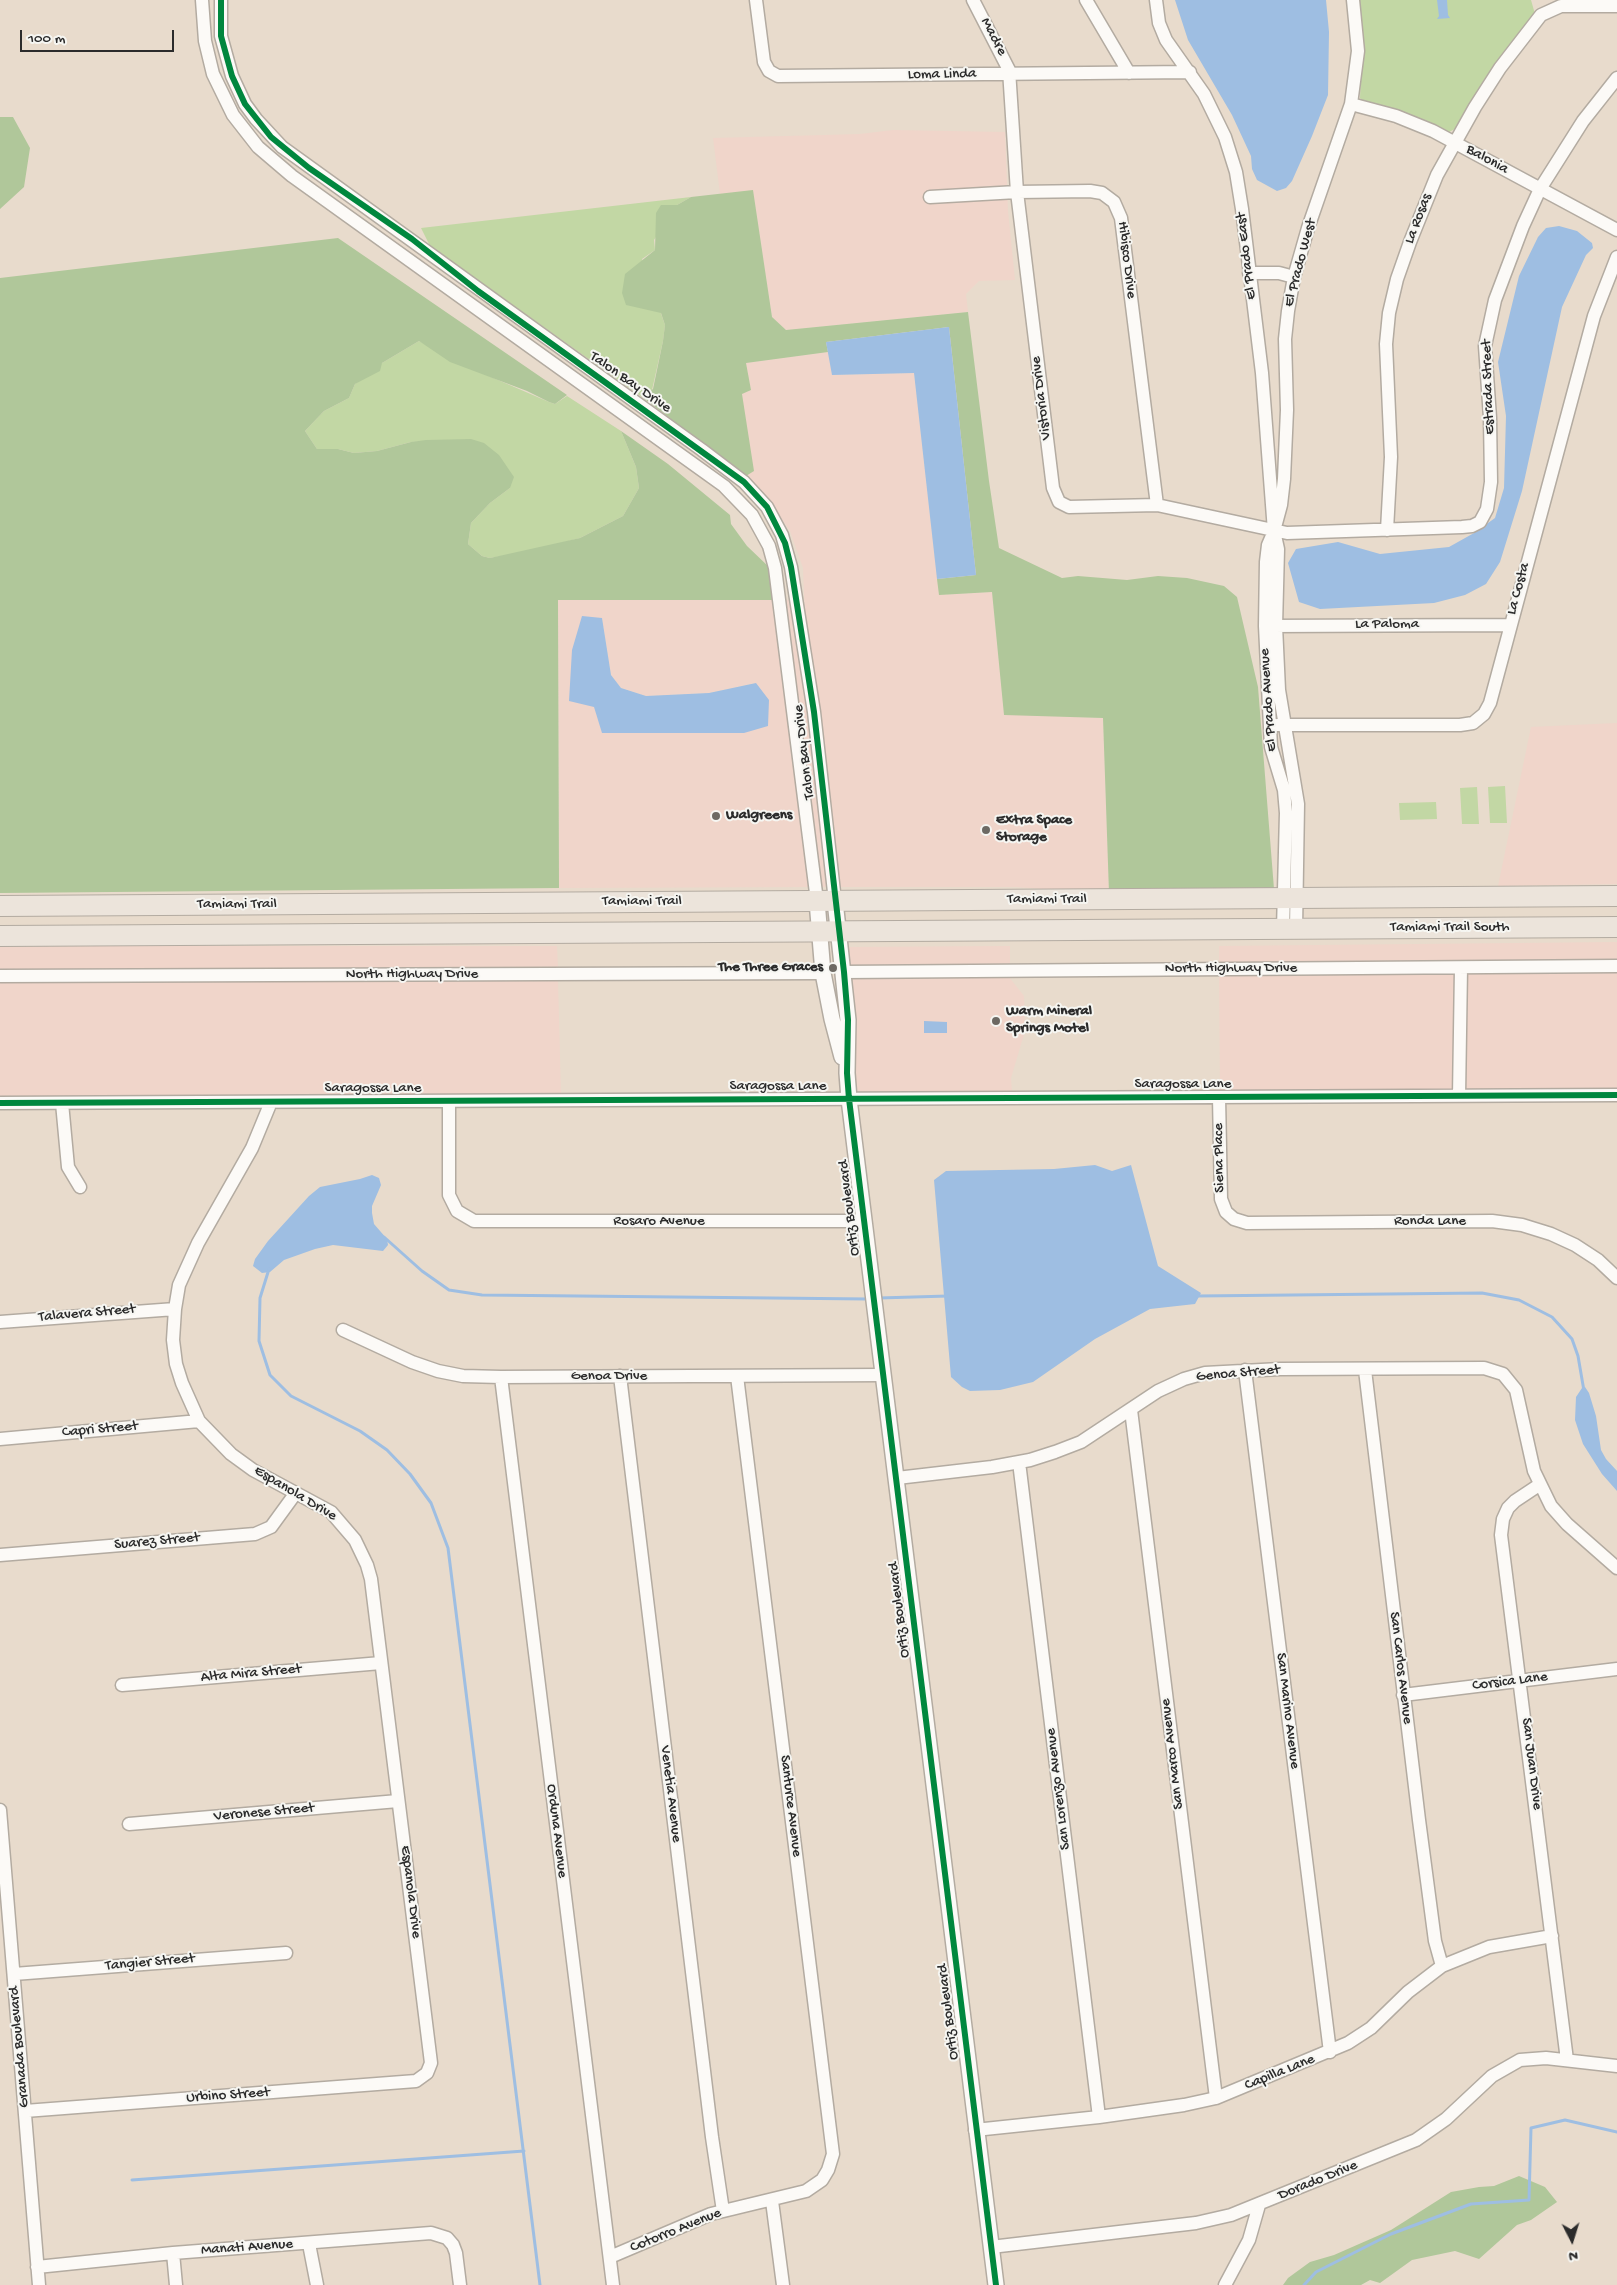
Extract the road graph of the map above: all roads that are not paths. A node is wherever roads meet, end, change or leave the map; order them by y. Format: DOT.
graph roads {
  1 [pos="202,0"];
  2 [pos="220,0"];
  3 [pos="756,0"];
  4 [pos="973,0"];
  5 [pos="1086,0"];
  6 [pos="1156,0"];
  7 [pos="1353,0"];
  8 [pos="1617,6"];
  9 [pos="1190,72"];
  10 [pos="1129,73"];
  11 [pos="1009,74"];
  12 [pos="1617,78"];
  13 [pos="1351,104"];
  14 [pos="1454,142"];
  15 [pos="1540,189"];
  16 [pos="1017,192"];
  17 [pos="930,197"];
  18 [pos="1617,230"];
  19 [pos="1617,257"];
  20 [pos="1249,272"];
  21 [pos="1294,276"];
  22 [pos="1156,505"];
  23 [pos="1388,530"];
  24 [pos="1274,531"];
  25 [pos="1510,625"];
  26 [pos="1270,626"];
  27 [pos="1277,724"];
  28 [pos="1291,797"];
  29 [pos="1617,896"];
  30 [pos="1291,898"];
  31 [pos="826,901"];
  32 [pos="0,906"];
  33 [pos="1617,927"];
  34 [pos="1290,929"];
  35 [pos="829,931"];
  36 [pos="0,936"];
  37 [pos="1617,966"];
  38 [pos="1461,968"];
  39 [pos="844,972"];
  40 [pos="823,973"];
  41 [pos="0,976"];
  42 [pos="846,1073"];
  43 [pos="1617,1095"];
  44 [pos="1459,1096"];
  45 [pos="1219,1097"];
  46 [pos="849,1099"];
  47 [pos="449,1101"];
  48 [pos="270,1102"];
  49 [pos="0,1103"];
  50 [pos="62,1104"];
  51 [pos="80,1187"];
  52 [pos="1230,1216"];
  53 [pos="864,1221"];
  54 [pos="1617,1278"];
  55 [pos="175,1309"];
  56 [pos="0,1322"];
  57 [pos="343,1330"];
  58 [pos="1245,1370"];
  59 [pos="1364,1370"];
  60 [pos="884,1375"];
  61 [pos="620,1376"];
  62 [pos="737,1376"];
  63 [pos="501,1377"];
  64 [pos="1131,1410"];
  65 [pos="199,1421"];
  66 [pos="0,1439"];
  67 [pos="1019,1462"];
  68 [pos="897,1478"];
  69 [pos="1539,1485"];
  70 [pos="295,1494"];
  71 [pos="0,1555"];
  72 [pos="1617,1568"];
  73 [pos="381,1663"];
  74 [pos="1617,1669"];
  75 [pos="1520,1681"];
  76 [pos="122,1685"];
  77 [pos="1403,1695"];
  78 [pos="398,1801"];
  79 [pos="0,1810"];
  80 [pos="129,1824"];
  81 [pos="1552,1936"];
  82 [pos="286,1953"];
  83 [pos="1442,1966"];
  84 [pos="14,1974"];
  85 [pos="1330,2052"];
  86 [pos="1567,2060"];
  87 [pos="1617,2066"];
  88 [pos="427,2073"];
  89 [pos="1216,2098"];
  90 [pos="25,2111"];
  91 [pos="1099,2117"];
  92 [pos="975,2130"];
  93 [pos="772,2201"];
  94 [pos="1260,2205"];
  95 [pos="723,2211"];
  96 [pos="309,2244"];
  97 [pos="991,2247"];
  98 [pos="173,2254"];
  99 [pos="610,2257"];
  100 [pos="37,2267"];
  101 [pos="39,2285"];
  102 [pos="176,2285"];
  103 [pos="317,2285"];
  104 [pos="460,2285"];
  105 [pos="613,2285"];
  106 [pos="783,2285"];
  107 [pos="996,2285"];
  108 [pos="1225,2285"];
  1 -- 31 [label="street, Talon Bay Drive"];
  2 -- 31 [label="street, Talon Bay Drive"];
  3 -- 11 [label="street, Loma Linda"];
  4 -- 11 [label="street, Madre"];
  5 -- 10 [label="street"];
  6 -- 9 [label="street, El Prado East"];
  7 -- 13 [label="street, El Prado West"];
  8 -- 14 [label="street, La Rosas"];
  9 -- 10 [label="street, Loma Linda"];
  9 -- 20 [label="street, El Prado East"];
  10 -- 11 [label="street, Loma Linda"];
  11 -- 16 [label="street, Vistoria Drive"];
  12 -- 15 [label="street, Estrada Street"];
  13 -- 14 [label="street, Balonia"];
  13 -- 21 [label="street, El Prado West"];
  14 -- 15 [label="street, Balonia"];
  14 -- 23 [label="street, La Rosas"];
  15 -- 18 [label="street, Balonia"];
  15 -- 23 [label="street, Estrada Street"];
  16 -- 17 [label="street, Hibisco Drive"];
  16 -- 22 [label="street, Hibisco Drive"];
  16 -- 22 [label="street, Vistoria Drive"];
  19 -- 25 [label="street, La Costa"];
  20 -- 21 [label="street"];
  20 -- 24 [label="street, El Prado East"];
  21 -- 24 [label="street, El Prado West"];
  22 -- 24 [label="street, Vistoria Drive"];
  23 -- 24 [label="street, Estrada Street"];
  24 -- 26 [label="street, El Prado Avenue"];
  25 -- 26 [label="street, La Paloma"];
  25 -- 27 [label="street, La Costa"];
  26 -- 27 [label="street, El Prado Avenue"];
  27 -- 28 [label="street"];
  27 -- 28 [label="street, El Prado Avenue"];
  28 -- 30 [label="street"];
  29 -- 30 [label="main road, Tamiami Trail South"];
  30 -- 31 [label="main road, Tamiami Trail"];
  30 -- 34 [label="street"];
  31 -- 32 [label="main road, Tamiami Trail"];
  31 -- 35 [label="street"];
  33 -- 34 [label="main road, Tamiami Trail South"];
  34 -- 35 [label="main road, Tamiami Trail"];
  35 -- 36 [label="main road, Tamiami Trail"];
  35 -- 39 [label="street, Ortiz Boulevard"];
  35 -- 40 [label="street, Ortiz Boulevard"];
  37 -- 38 [label="street, North Highway Drive"];
  38 -- 39 [label="street, North Highway Drive"];
  38 -- 44 [label="street"];
  39 -- 42 [label="street, Ortiz Boulevard"];
  40 -- 41 [label="street, North Highway Drive"];
  40 -- 42 [label="street, Ortiz Boulevard"];
  42 -- 46 [label="street, Ortiz Boulevard"];
  43 -- 44 [label="street, Saragossa Lane"];
  44 -- 45 [label="street, Saragossa Lane"];
  45 -- 46 [label="street, Saragossa Lane"];
  45 -- 52 [label="street, Siena Place"];
  46 -- 47 [label="street, Saragossa Lane"];
  46 -- 53 [label="street, Ortiz Boulevard"];
  47 -- 48 [label="street, Saragossa Lane"];
  47 -- 53 [label="street, Rosaro Avenue"];
  48 -- 50 [label="street, Saragossa Lane"];
  48 -- 55 [label="street, Espanola Drive"];
  49 -- 50 [label="street, Saragossa Lane"];
  50 -- 51 [label="street"];
  52 -- 54 [label="street, Ronda Lane"];
  53 -- 60 [label="street, Ortiz Boulevard"];
  55 -- 56 [label="street, Talavera Street"];
  55 -- 65 [label="street, Espanola Drive"];
  57 -- 63 [label="street, Genoa Drive"];
  58 -- 59 [label="street, Genoa Street"];
  58 -- 64 [label="street, Genoa Street"];
  58 -- 85 [label="street, San Marino Avenue"];
  59 -- 69 [label="street, Genoa Street"];
  59 -- 77 [label="street, San Carlos Avenue"];
  60 -- 62 [label="street, Genoa Drive"];
  60 -- 68 [label="street, Ortiz Boulevard"];
  61 -- 62 [label="street, Genoa Drive"];
  61 -- 63 [label="street, Genoa Drive"];
  61 -- 95 [label="street, Venetia Avenue"];
  62 -- 93 [label="street, Santurce Avenue"];
  63 -- 99 [label="street, Orduna Avenue"];
  64 -- 67 [label="street, Genoa Street"];
  64 -- 89 [label="street, San Marco Avenue"];
  65 -- 66 [label="street, Capri Street"];
  65 -- 70 [label="street, Espanola Drive"];
  67 -- 68 [label="street, Genoa Street"];
  67 -- 91 [label="street, San Lorenzo Avenue"];
  68 -- 92 [label="street, Ortiz Boulevard"];
  69 -- 72 [label="street"];
  69 -- 75 [label="street, San Juan Drive"];
  70 -- 71 [label="street, Suarez Street"];
  70 -- 73 [label="street, Espanola Drive"];
  73 -- 76 [label="street, Alta Mira Street"];
  73 -- 78 [label="street, Espanola Drive"];
  74 -- 75 [label="street, Corsica Lane"];
  75 -- 77 [label="street, Corsica Lane"];
  75 -- 81 [label="street, San Juan Drive"];
  77 -- 83 [label="street, San Carlos Avenue"];
  78 -- 80 [label="street, Veronese Street"];
  78 -- 88 [label="street, Espanola Drive"];
  79 -- 84 [label="street, Granada Boulevard"];
  81 -- 83 [label="street, Capilla Lane"];
  81 -- 86 [label="street, San Juan Drive"];
  82 -- 84 [label="street, Tangier Street"];
  83 -- 85 [label="street, Capilla Lane"];
  84 -- 90 [label="street, Granada Boulevard"];
  85 -- 89 [label="street, Capilla Lane"];
  86 -- 87 [label="street, Dorado Drive"];
  86 -- 94 [label="street, Dorado Drive"];
  88 -- 90 [label="street, Urbino Street"];
  89 -- 91 [label="street, Capilla Lane"];
  90 -- 100 [label="street, Granada Boulevard"];
  91 -- 92 [label="street, Capilla Lane"];
  92 -- 97 [label="street, Ortiz Boulevard"];
  93 -- 95 [label="street, Cotorro Avenue"];
  93 -- 106 [label="street"];
  94 -- 97 [label="street, Dorado Drive"];
  94 -- 108 [label="street"];
  95 -- 99 [label="street, Cotorro Avenue"];
  96 -- 98 [label="street, Manati Avenue"];
  96 -- 103 [label="street"];
  96 -- 104 [label="street, Manati Avenue"];
  97 -- 107 [label="street, Ortiz Boulevard"];
  98 -- 100 [label="street, Manati Avenue"];
  98 -- 102 [label="street"];
  99 -- 105 [label="street, Orduna Avenue"];
  100 -- 101 [label="street, Granada Boulevard"];
}
